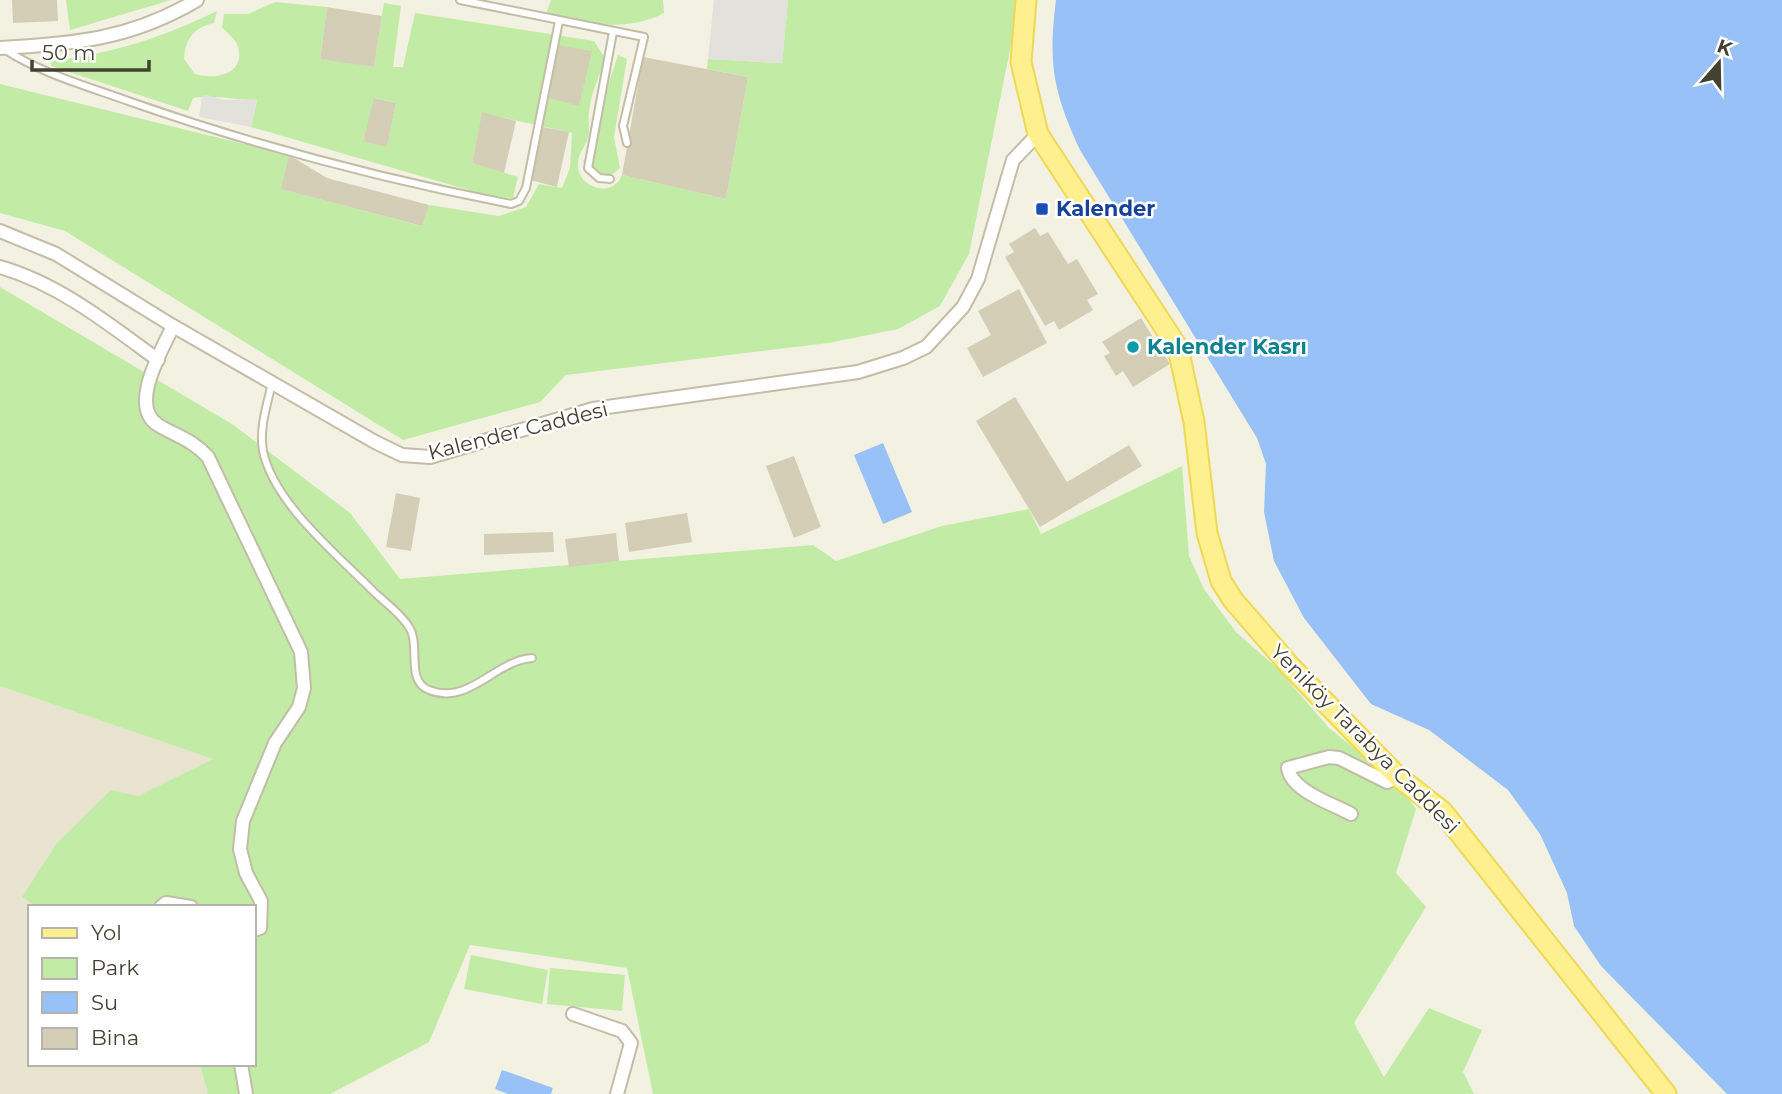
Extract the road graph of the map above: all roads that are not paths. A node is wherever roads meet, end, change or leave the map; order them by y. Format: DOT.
graph roads {
  1 [pos="197,0"];
  2 [pos="460,0"];
  3 [pos="1026,0"];
  4 [pos="484,3"];
  5 [pos="559,21"];
  6 [pos="613,32"];
  7 [pos="1,48"];
  8 [pos="1038,134"];
  9 [pos="627,143"];
  10 [pos="610,180"];
  11 [pos="0,231"];
  12 [pos="0,267"];
  13 [pos="173,326"];
  14 [pos="158,360"];
  15 [pos="273,381"];
  16 [pos="532,658"];
  17 [pos="1397,776"];
  18 [pos="1351,814"];
  19 [pos="256,929"];
  20 [pos="573,1014"];
  21 [pos="242,1066"];
  22 [pos="246,1094"];
  23 [pos="617,1094"];
  24 [pos="1666,1094"];
  1 -- 7 [label="street"];
  2 -- 4 [label="lane"];
  3 -- 8 [label="main road, Yeniköy Tarabya Caddesi"];
  4 -- 5 [label="lane"];
  5 -- 6 [label="lane"];
  5 -- 7 [label="lane"];
  6 -- 9 [label="lane"];
  6 -- 10 [label="lane"];
  8 -- 15 [label="street, Kalender Caddesi"];
  8 -- 17 [label="main road, Yeniköy Tarabya Caddesi"];
  11 -- 13 [label="street, Kalender Caddesi"];
  12 -- 14 [label="street"];
  13 -- 14 [label="street"];
  13 -- 15 [label="street, Kalender Caddesi"];
  14 -- 19 [label="street"];
  15 -- 16 [label="lane"];
  17 -- 18 [label="street"];
  17 -- 24 [label="main road, Yeniköy Tarabya Caddesi"];
  20 -- 23 [label="street"];
  21 -- 22 [label="street"];
}
